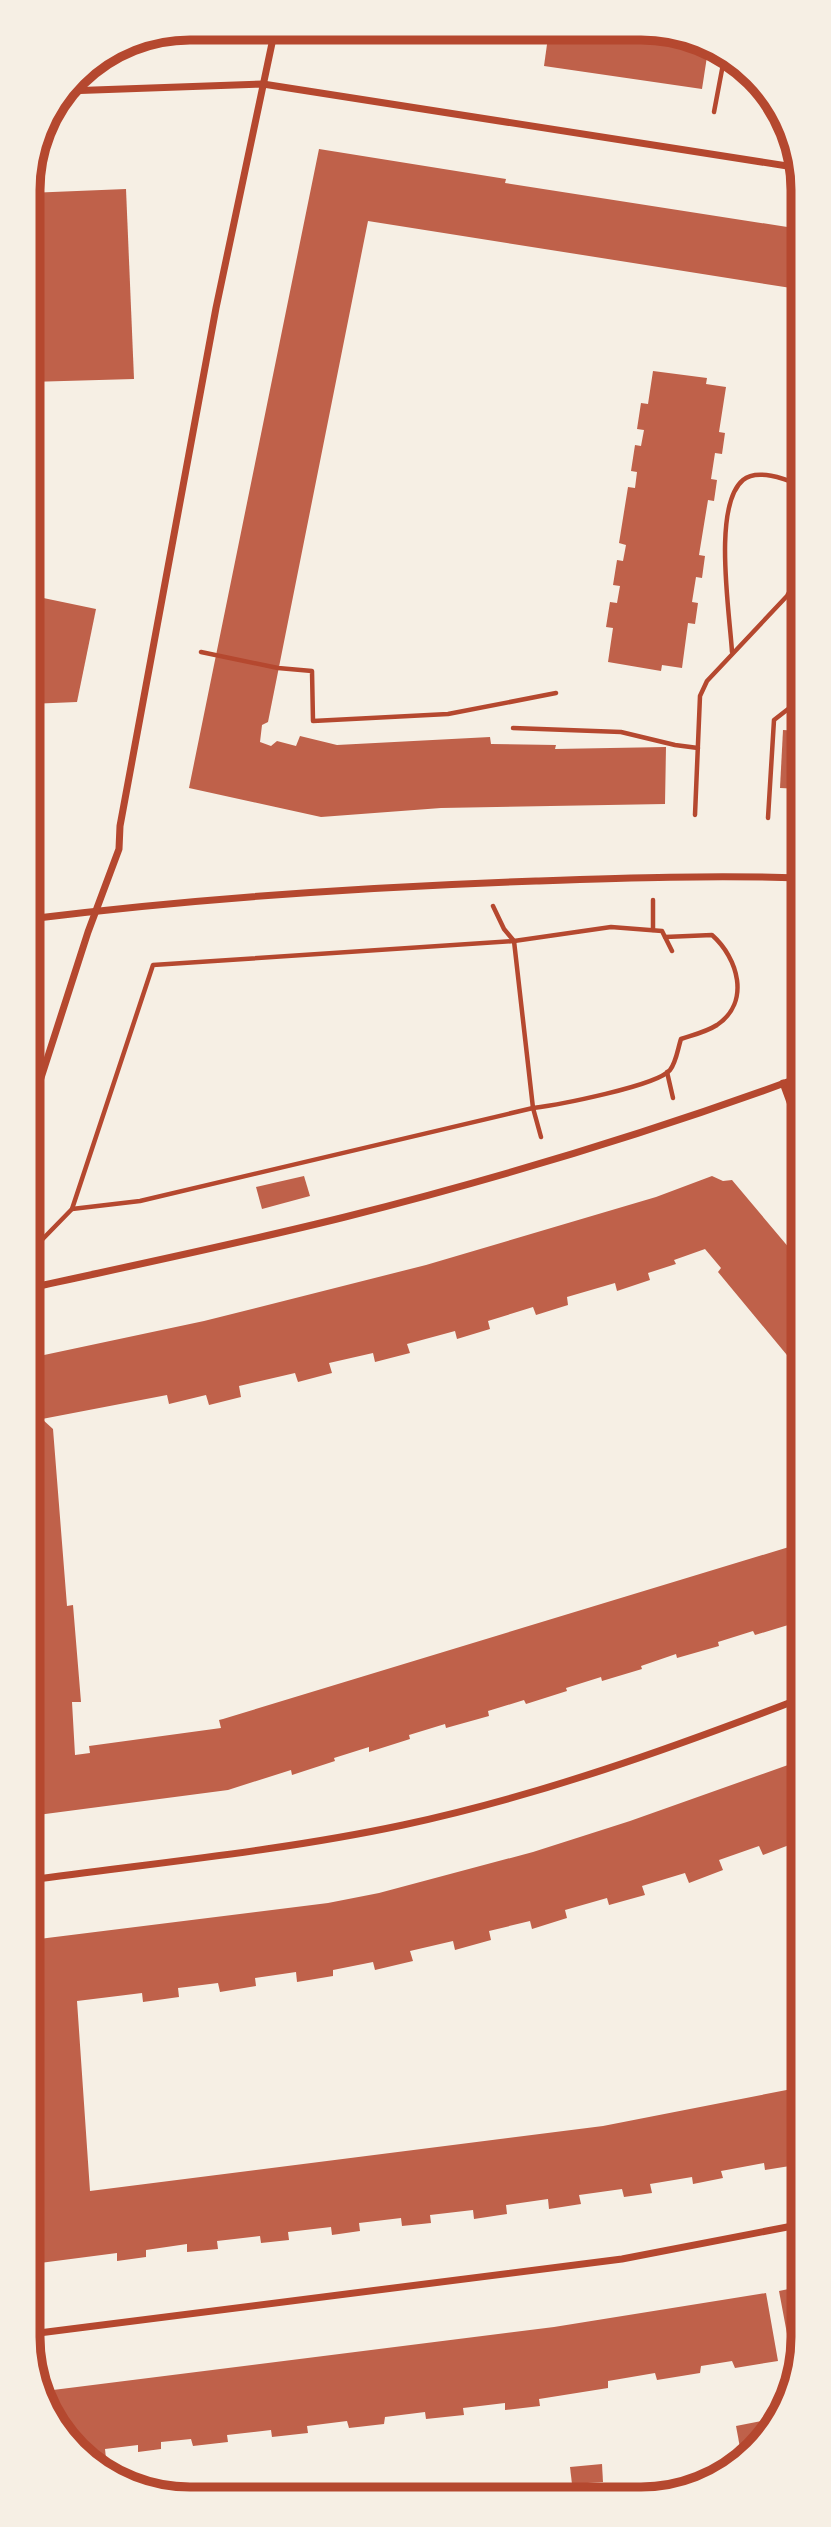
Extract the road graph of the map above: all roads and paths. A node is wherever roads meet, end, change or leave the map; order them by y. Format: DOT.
graph roads {
  1 [pos="273,40"];
  2 [pos="723,65"];
  3 [pos="263,84"];
  4 [pos="78,91"];
  5 [pos="714,112"];
  6 [pos="789,166"];
  7 [pos="791,481"];
  8 [pos="791,591"];
  9 [pos="201,652"];
  10 [pos="733,653"];
  11 [pos="556,693"];
  12 [pos="791,707"];
  13 [pos="513,728"];
  14 [pos="698,748"];
  15 [pos="695,816"];
  16 [pos="768,818"];
  17 [pos="791,878"];
  18 [pos="492,882"];
  19 [pos="96,911"];
  20 [pos="41,918"];
  21 [pos="664,937"];
  22 [pos="514,941"];
  23 [pos="672,951"];
  24 [pos="41,1080"];
  25 [pos="791,1080"];
  26 [pos="783,1083"];
  27 [pos="791,1104"];
  28 [pos="533,1108"];
  29 [pos="72,1209"];
  30 [pos="41,1242"];
  31 [pos="40,1286"];
  32 [pos="790,1703"];
  33 [pos="40,1879"];
  34 [pos="790,2227"];
  35 [pos="40,2333"];
  1 -- 3 [label="street"];
  2 -- 5 [label="path"];
  3 -- 4 [label="street"];
  3 -- 6 [label="street"];
  3 -- 19 [label="street"];
  7 -- 10 [label="path"];
  8 -- 10 [label="path"];
  9 -- 11 [label="path"];
  10 -- 14 [label="path"];
  12 -- 16 [label="path"];
  13 -- 14 [label="path"];
  14 -- 15 [label="path"];
  17 -- 18 [label="street"];
  18 -- 19 [label="street"];
  18 -- 22 [label="path"];
  19 -- 20 [label="street"];
  19 -- 24 [label="street"];
  21 -- 22 [label="path"];
  21 -- 23 [label="path"];
  21 -- 28 [label="path"];
  22 -- 28 [label="path"];
  22 -- 29 [label="path"];
  25 -- 26 [label="street"];
  26 -- 27 [label="street"];
  26 -- 31 [label="street"];
  28 -- 29 [label="path"];
  29 -- 30 [label="path"];
  32 -- 33 [label="street"];
  34 -- 35 [label="street"];
}
